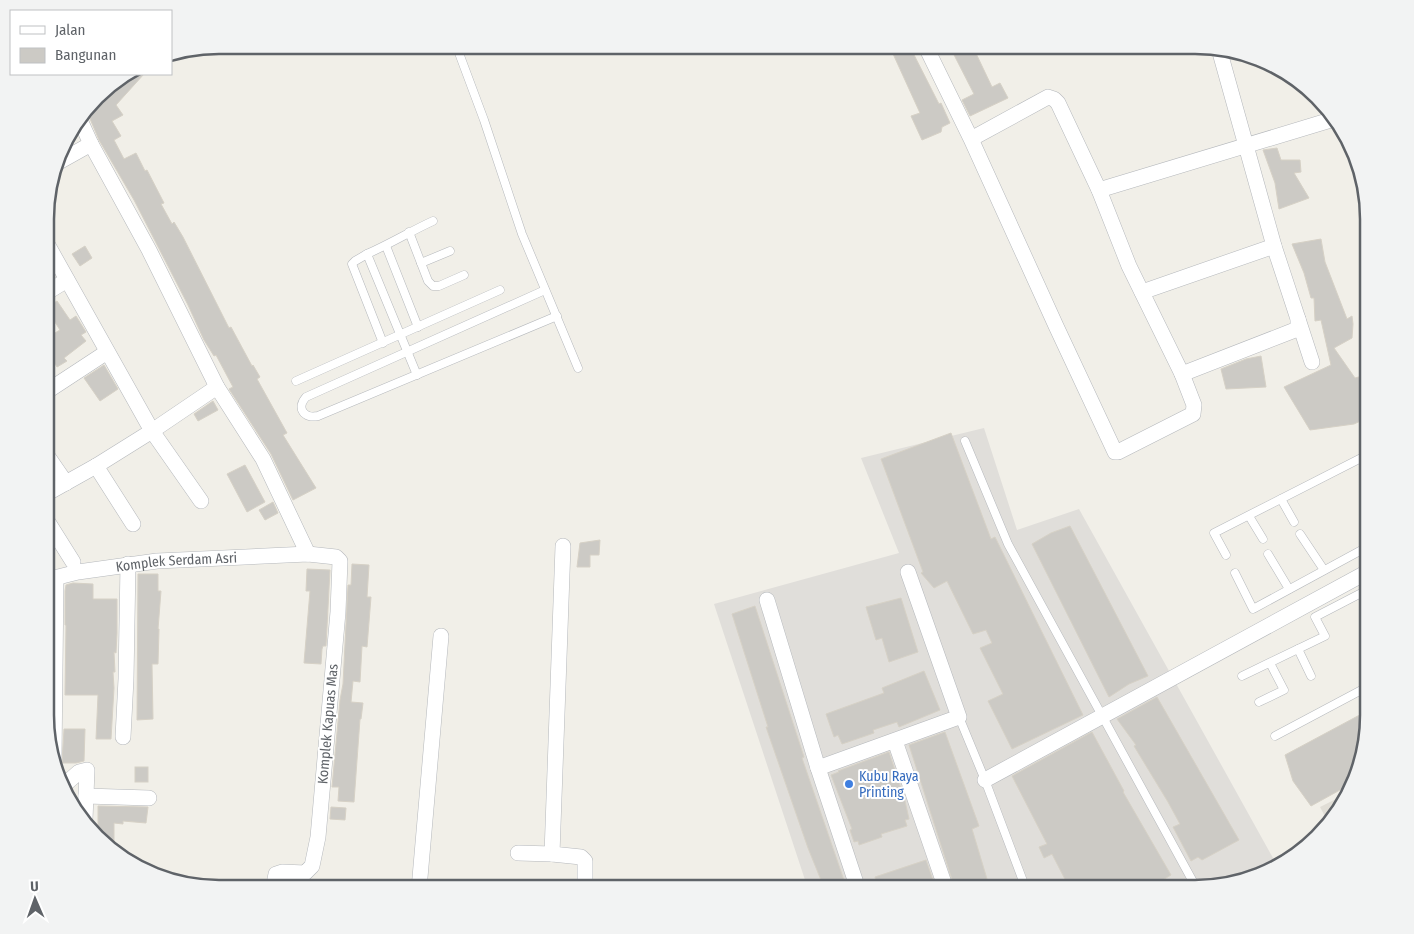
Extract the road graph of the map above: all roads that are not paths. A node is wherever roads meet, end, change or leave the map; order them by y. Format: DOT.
graph roads {
  1 [pos="459,54"];
  2 [pos="929,54"];
  3 [pos="1221,56"];
  4 [pos="1328,121"];
  5 [pos="83,126"];
  6 [pos="971,139"];
  7 [pos="91,144"];
  8 [pos="1246,146"];
  9 [pos="65,158"];
  10 [pos="1099,190"];
  11 [pos="433,221"];
  12 [pos="409,232"];
  13 [pos="386,246"];
  14 [pos="1274,246"];
  15 [pos="450,251"];
  16 [pos="368,254"];
  17 [pos="54,256"];
  18 [pos="421,263"];
  19 [pos="464,275"];
  20 [pos="67,280"];
  21 [pos="54,288"];
  22 [pos="500,290"];
  23 [pos="545,290"];
  24 [pos="1142,292"];
  25 [pos="556,316"];
  26 [pos="1298,319"];
  27 [pos="418,327"];
  28 [pos="400,335"];
  29 [pos="383,343"];
  30 [pos="107,352"];
  31 [pos="407,352"];
  32 [pos="1312,362"];
  33 [pos="578,368"];
  34 [pos="1182,374"];
  35 [pos="417,375"];
  36 [pos="296,381"];
  37 [pos="54,387"];
  38 [pos="217,387"];
  39 [pos="152,432"];
  40 [pos="965,441"];
  41 [pos="1360,459"];
  42 [pos="54,466"];
  43 [pos="96,466"];
  44 [pos="66,483"];
  45 [pos="54,490"];
  46 [pos="1281,499"];
  47 [pos="201,501"];
  48 [pos="1249,516"];
  49 [pos="1294,522"];
  50 [pos="133,524"];
  51 [pos="54,531"];
  52 [pos="1300,534"];
  53 [pos="1263,539"];
  54 [pos="564,546"];
  55 [pos="1360,551"];
  56 [pos="308,554"];
  57 [pos="1268,554"];
  58 [pos="1226,555"];
  59 [pos="73,562"];
  60 [pos="128,564"];
  61 [pos="1324,570"];
  62 [pos="908,572"];
  63 [pos="1235,573"];
  64 [pos="1360,575"];
  65 [pos="54,578"];
  66 [pos="1289,589"];
  67 [pos="1360,594"];
  68 [pos="767,600"];
  69 [pos="441,636"];
  70 [pos="1298,649"];
  71 [pos="1270,662"];
  72 [pos="1242,676"];
  73 [pos="1312,676"];
  74 [pos="1360,691"];
  75 [pos="1259,702"];
  76 [pos="1103,716"];
  77 [pos="959,717"];
  78 [pos="1275,736"];
  79 [pos="123,737"];
  80 [pos="894,741"];
  81 [pos="818,768"];
  82 [pos="985,780"];
  83 [pos="68,782"];
  84 [pos="86,796"];
  85 [pos="149,798"];
  86 [pos="85,812"];
  87 [pos="518,853"];
  88 [pos="552,854"];
  89 [pos="275,880"];
  90 [pos="420,880"];
  91 [pos="586,880"];
  92 [pos="855,880"];
  93 [pos="943,880"];
  94 [pos="1023,880"];
  95 [pos="1192,880"];
  1 -- 23 [label="lane"];
  2 -- 6 [label="street"];
  3 -- 8 [label="street"];
  4 -- 8 [label="street"];
  5 -- 7 [label="street"];
  6 -- 10 [label="street"];
  6 -- 34 [label="street"];
  7 -- 9 [label="street"];
  7 -- 38 [label="street"];
  8 -- 10 [label="street"];
  8 -- 14 [label="street"];
  10 -- 24 [label="street"];
  11 -- 12 [label="lane"];
  12 -- 13 [label="lane"];
  12 -- 18 [label="lane"];
  13 -- 16 [label="lane"];
  13 -- 27 [label="lane"];
  14 -- 24 [label="street"];
  14 -- 26 [label="street"];
  15 -- 18 [label="lane"];
  16 -- 28 [label="lane"];
  16 -- 29 [label="lane"];
  17 -- 20 [label="street"];
  18 -- 19 [label="lane"];
  20 -- 21 [label="street"];
  20 -- 30 [label="street"];
  22 -- 27 [label="lane"];
  23 -- 25 [label="lane"];
  23 -- 31 [label="lane"];
  24 -- 34 [label="street"];
  25 -- 33 [label="lane"];
  25 -- 35 [label="lane"];
  26 -- 32 [label="street"];
  26 -- 34 [label="street"];
  27 -- 28 [label="lane"];
  28 -- 29 [label="lane"];
  28 -- 31 [label="lane"];
  29 -- 36 [label="lane"];
  30 -- 37 [label="street"];
  30 -- 39 [label="street"];
  31 -- 35 [label="lane"];
  31 -- 35 [label="lane"];
  38 -- 39 [label="street"];
  38 -- 56 [label="street"];
  39 -- 43 [label="street"];
  39 -- 47 [label="street"];
  40 -- 76 [label="lane"];
  41 -- 46 [label="lane"];
  42 -- 44 [label="street"];
  43 -- 44 [label="street"];
  43 -- 50 [label="street"];
  44 -- 45 [label="street"];
  46 -- 48 [label="lane"];
  46 -- 49 [label="lane"];
  48 -- 53 [label="lane"];
  48 -- 58 [label="lane"];
  51 -- 59 [label="street"];
  52 -- 61 [label="lane"];
  54 -- 88 [label="street"];
  55 -- 61 [label="lane"];
  56 -- 60 [label="street, Komplek Serdam Asri"];
  56 -- 89 [label="street, Komplek Kapuas Mas"];
  57 -- 66 [label="lane"];
  60 -- 65 [label="street, Komplek Serdam Asri"];
  60 -- 79 [label="street"];
  61 -- 66 [label="lane"];
  62 -- 77 [label="street"];
  63 -- 66 [label="lane"];
  64 -- 76 [label="street"];
  67 -- 70 [label="lane"];
  68 -- 81 [label="street"];
  69 -- 90 [label="street"];
  70 -- 71 [label="lane"];
  70 -- 73 [label="lane"];
  71 -- 72 [label="lane"];
  71 -- 75 [label="lane"];
  74 -- 78 [label="lane"];
  76 -- 82 [label="street"];
  76 -- 95 [label="lane"];
  77 -- 80 [label="street"];
  77 -- 82 [label="lane"];
  80 -- 81 [label="street"];
  80 -- 93 [label="street"];
  81 -- 92 [label="street"];
  82 -- 94 [label="lane"];
  83 -- 84 [label="street"];
  84 -- 85 [label="street"];
  84 -- 86 [label="street"];
  87 -- 88 [label="street"];
  88 -- 91 [label="street"];
}
